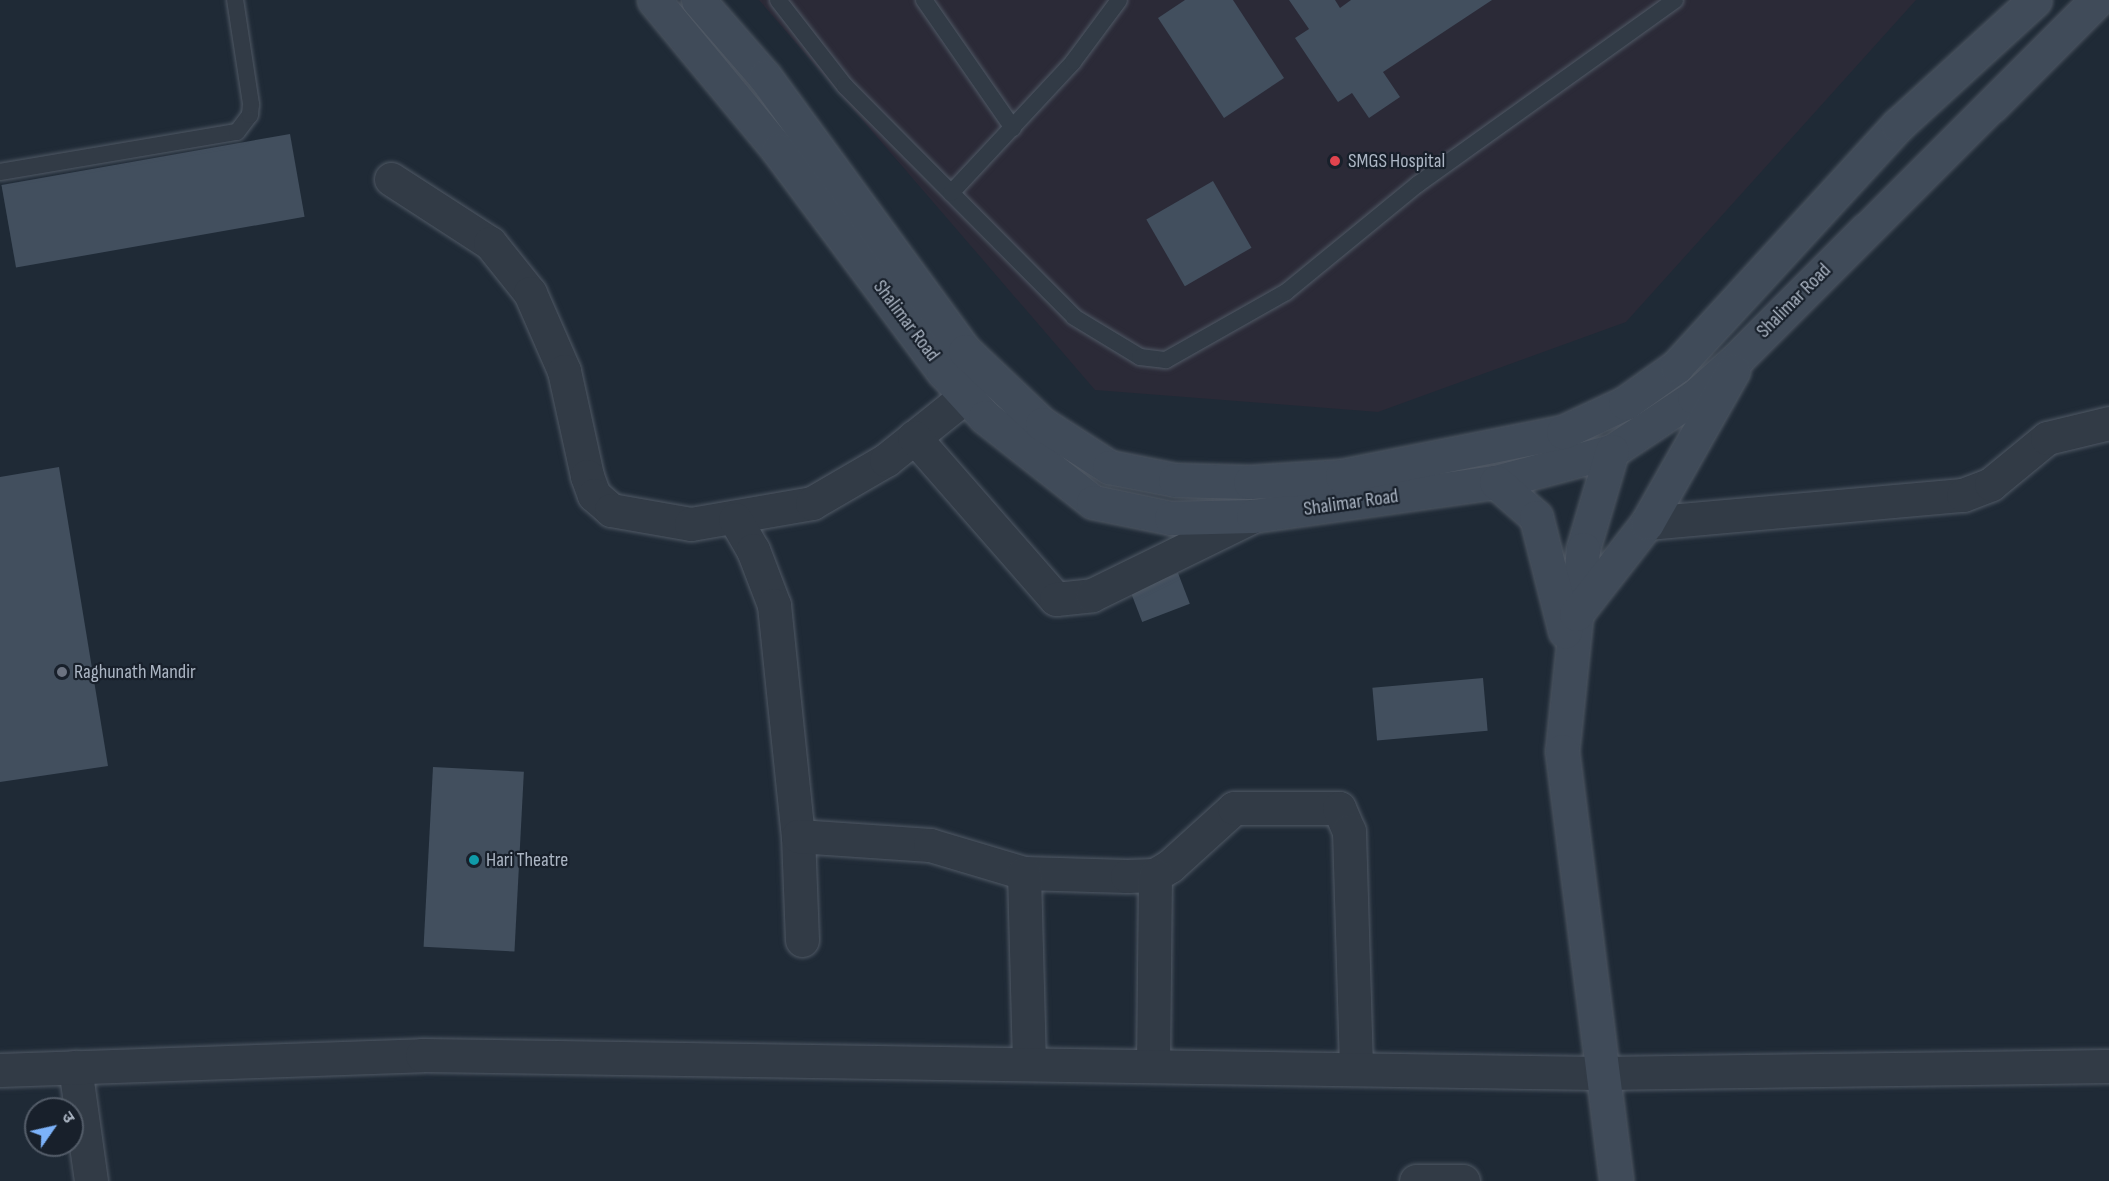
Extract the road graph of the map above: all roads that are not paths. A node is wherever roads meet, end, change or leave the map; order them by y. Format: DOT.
graph roads {
  1 [pos="235,0"];
  2 [pos="654,0"];
  3 [pos="698,0"];
  4 [pos="778,0"];
  5 [pos="924,0"];
  6 [pos="1119,0"];
  7 [pos="1675,0"];
  8 [pos="2034,0"];
  9 [pos="2097,0"];
  10 [pos="1013,128"];
  11 [pos="0,172"];
  12 [pos="391,179"];
  13 [pos="951,193"];
  14 [pos="1740,356"];
  15 [pos="966,396"];
  16 [pos="2109,423"];
  17 [pos="914,437"];
  18 [pos="1612,451"];
  19 [pos="1496,482"];
  20 [pos="1252,516"];
  21 [pos="735,519"];
  22 [pos="1647,523"];
  23 [pos="1576,614"];
  24 [pos="1571,659"];
  25 [pos="798,836"];
  26 [pos="1024,873"];
  27 [pos="1155,875"];
  28 [pos="802,940"];
  29 [pos="1029,1064"];
  30 [pos="1153,1066"];
  31 [pos="2109,1066"];
  32 [pos="75,1067"];
  33 [pos="1356,1069"];
  34 [pos="0,1070"];
  35 [pos="1600,1073"];
  36 [pos="82,1177"];
  37 [pos="1416,1181"];
  38 [pos="1463,1181"];
  39 [pos="1616,1181"];
  1 -- 11 [label="lane"];
  2 -- 15 [label="main road, Shalimar Road"];
  3 -- 8 [label="main road"];
  4 -- 13 [label="lane"];
  5 -- 10 [label="lane"];
  6 -- 10 [label="lane"];
  7 -- 13 [label="lane"];
  9 -- 14 [label="main road, Shalimar Road"];
  10 -- 13 [label="lane"];
  12 -- 21 [label="street"];
  14 -- 18 [label="main road, Shalimar Road"];
  14 -- 22 [label="main road"];
  15 -- 17 [label="street"];
  15 -- 20 [label="main road, Shalimar Road"];
  16 -- 22 [label="street"];
  17 -- 20 [label="street"];
  17 -- 21 [label="street"];
  18 -- 19 [label="main road, Shalimar Road"];
  18 -- 23 [label="main road"];
  19 -- 20 [label="main road, Shalimar Road"];
  19 -- 24 [label="main road"];
  21 -- 25 [label="street"];
  22 -- 23 [label="main road"];
  23 -- 24 [label="main road"];
  24 -- 35 [label="main road"];
  25 -- 26 [label="street"];
  25 -- 28 [label="street"];
  26 -- 27 [label="street"];
  26 -- 29 [label="street"];
  27 -- 30 [label="street"];
  27 -- 33 [label="street"];
  29 -- 30 [label="street"];
  29 -- 32 [label="street"];
  30 -- 33 [label="street"];
  31 -- 35 [label="street"];
  32 -- 34 [label="street"];
  32 -- 36 [label="street"];
  33 -- 35 [label="street"];
  35 -- 39 [label="main road"];
  37 -- 38 [label="street"];
}
